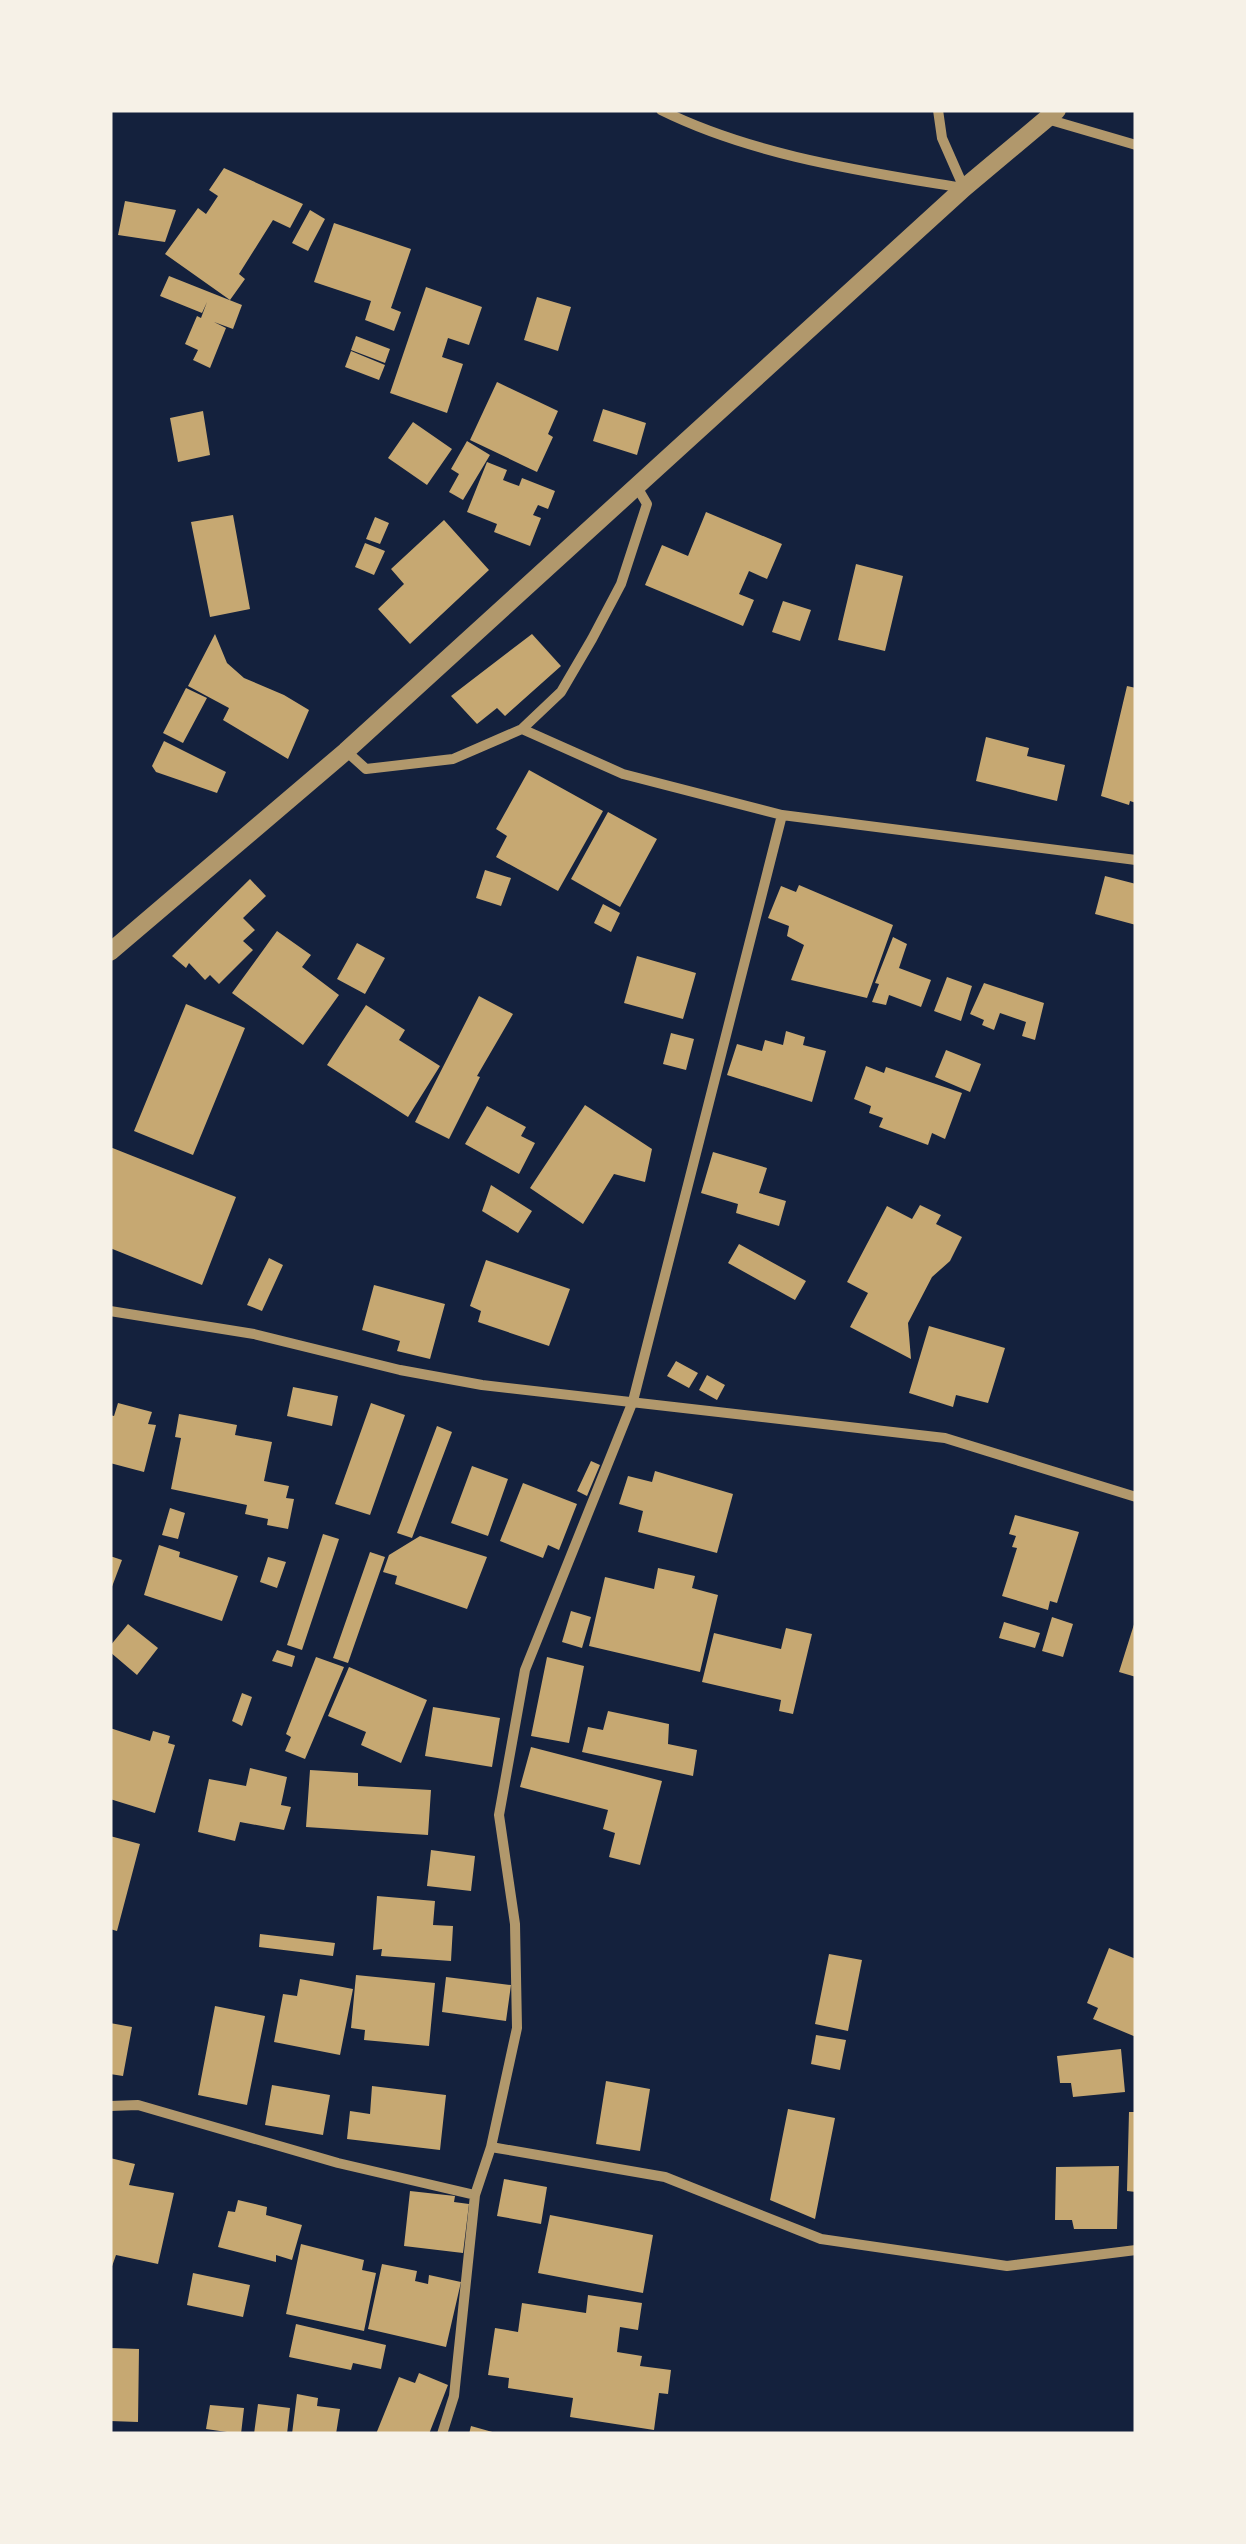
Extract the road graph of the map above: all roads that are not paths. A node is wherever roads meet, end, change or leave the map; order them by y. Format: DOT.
graph roads {
  1 [pos="661,110"];
  2 [pos="938,110"];
  3 [pos="1052,114"];
  4 [pos="1136,145"];
  5 [pos="964,188"];
  6 [pos="637,486"];
  7 [pos="522,729"];
  8 [pos="346,751"];
  9 [pos="782,815"];
  10 [pos="1136,860"];
  11 [pos="110,952"];
  12 [pos="110,1311"];
  13 [pos="633,1401"];
  14 [pos="1136,1497"];
  15 [pos="110,2106"];
  16 [pos="491,2147"];
  17 [pos="474,2194"];
  18 [pos="1136,2250"];
  19 [pos="442,2434"];
  1 -- 5 [label="street"];
  2 -- 5 [label="street"];
  3 -- 4 [label="street"];
  3 -- 5 [label="street"];
  5 -- 6 [label="street"];
  6 -- 7 [label="street"];
  6 -- 8 [label="street"];
  7 -- 8 [label="street"];
  7 -- 9 [label="street"];
  8 -- 11 [label="street"];
  9 -- 10 [label="street"];
  9 -- 13 [label="street"];
  12 -- 13 [label="street"];
  13 -- 14 [label="street"];
  13 -- 16 [label="street"];
  15 -- 17 [label="street"];
  16 -- 17 [label="street"];
  16 -- 18 [label="street"];
  17 -- 19 [label="street"];
}
